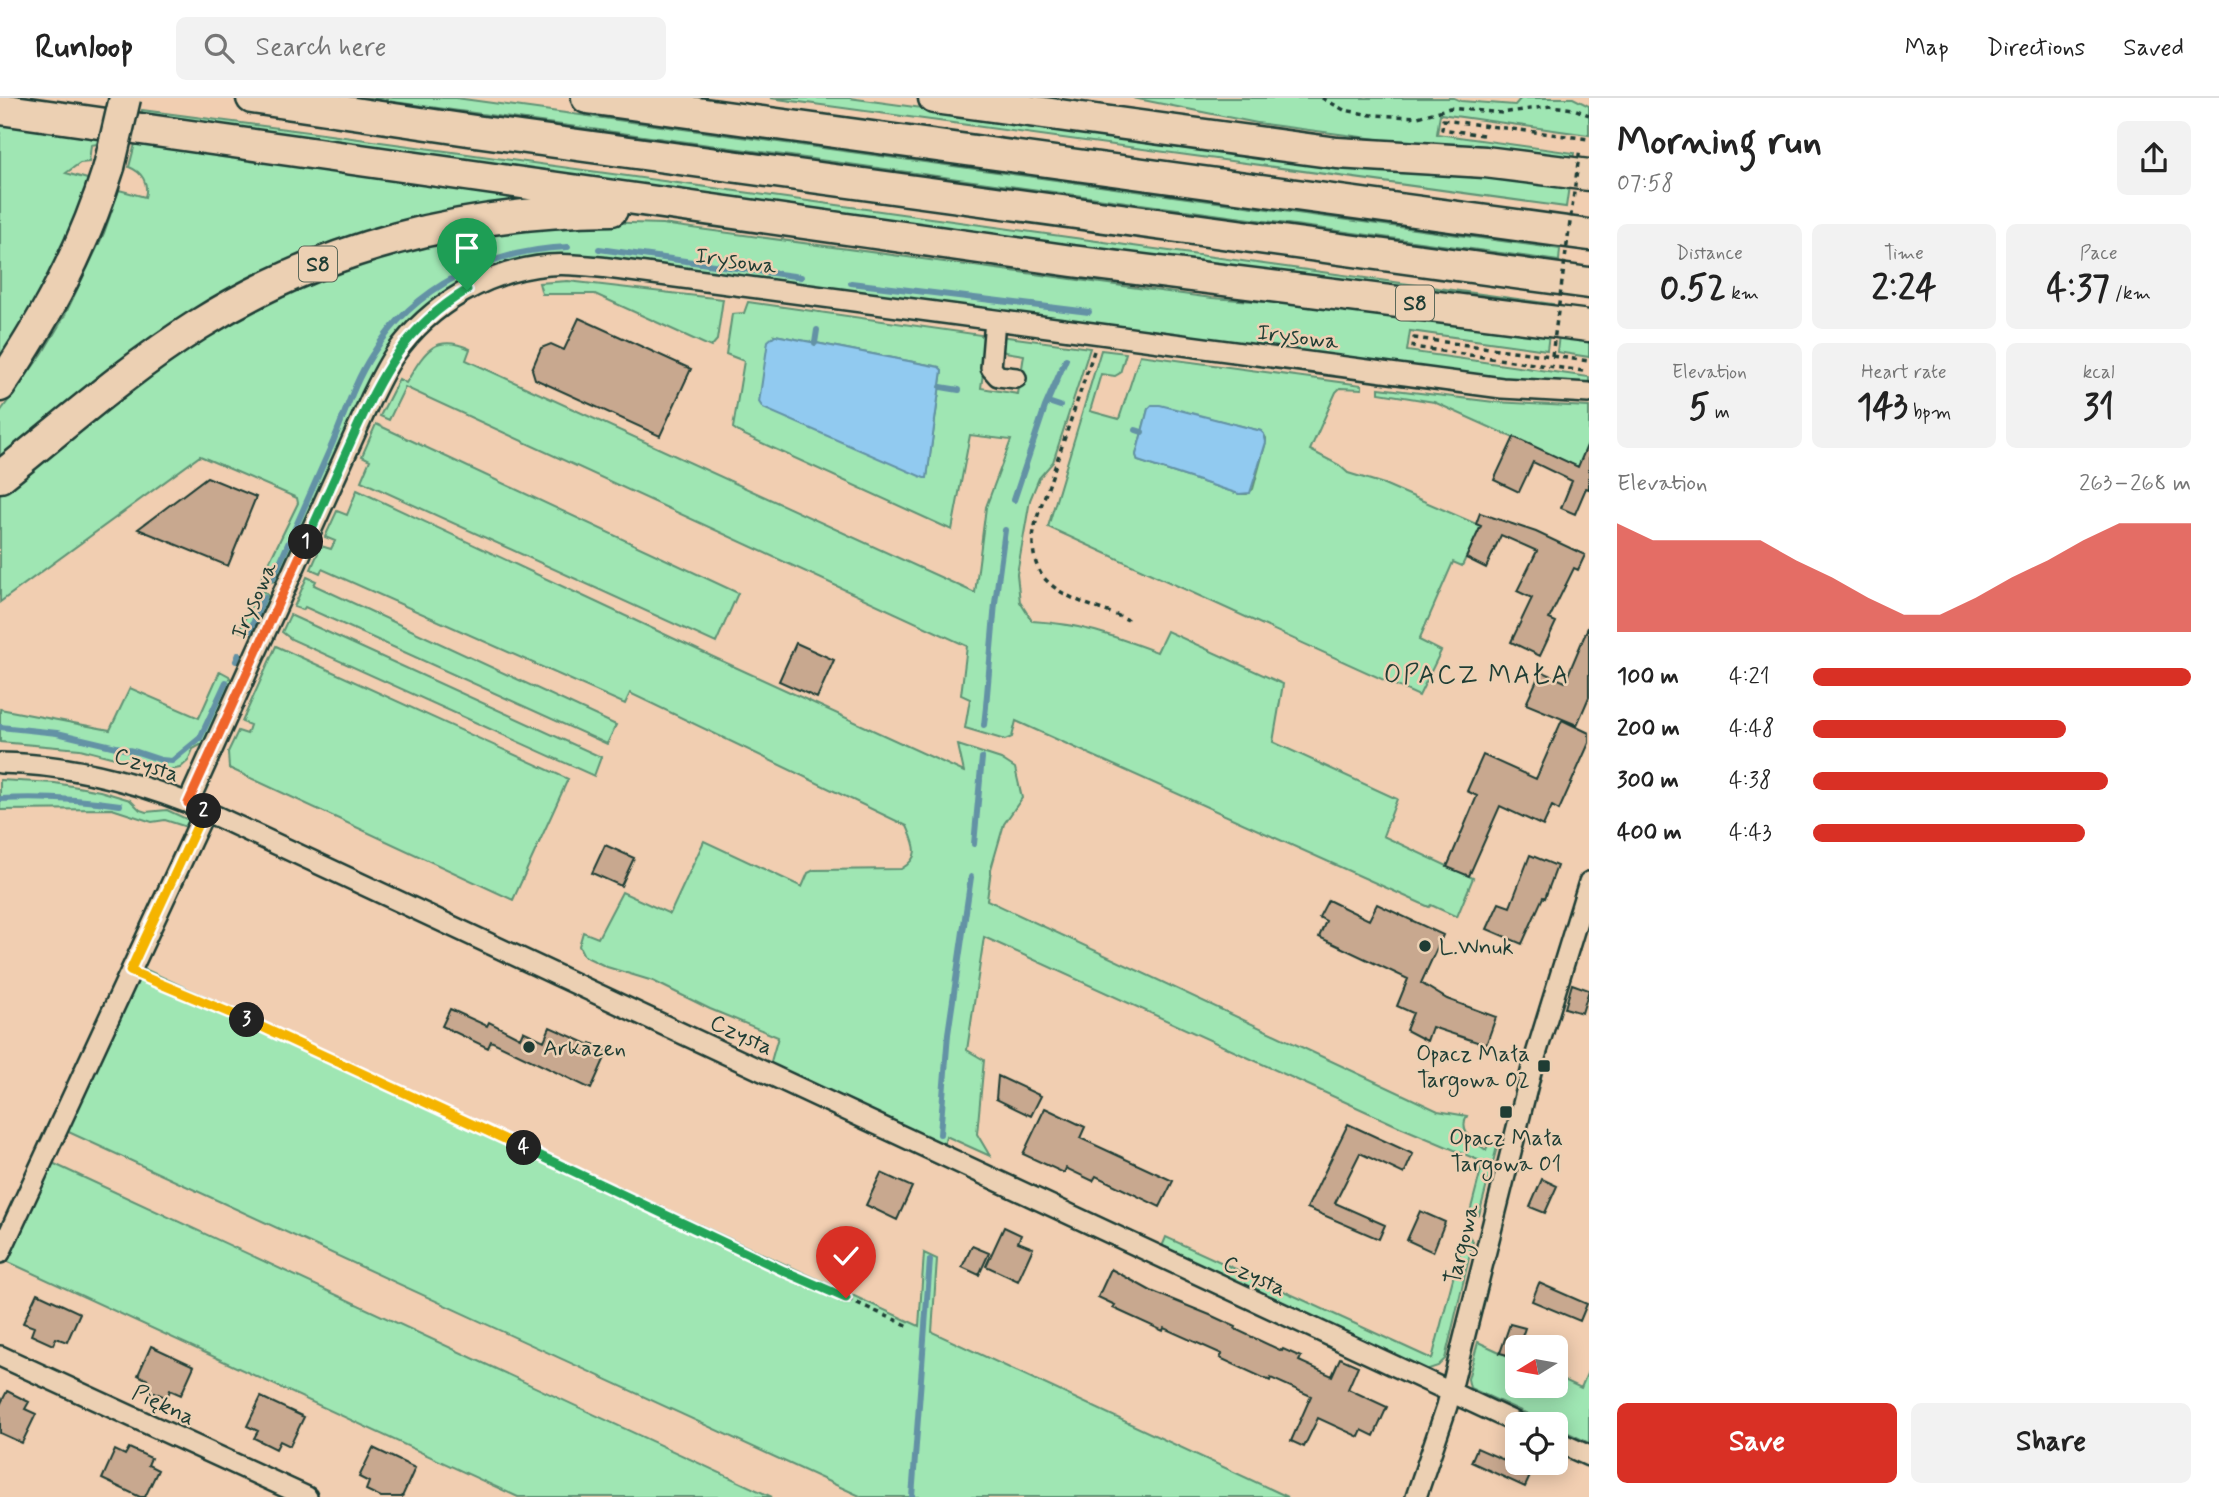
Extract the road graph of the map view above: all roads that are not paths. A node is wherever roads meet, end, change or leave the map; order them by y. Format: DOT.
graph roads {
  1 [pos="125,98"];
  2 [pos="252,98"];
  3 [pos="586,98"];
  4 [pos="934,98"];
  5 [pos="0,109"];
  6 [pos="1585,161"];
  7 [pos="696,210"];
  8 [pos="1589,236"];
  9 [pos="1589,283"];
  10 [pos="995,320"];
  11 [pos="1589,326"];
  12 [pos="1016,378"];
  13 [pos="0,386"];
  14 [pos="1589,393"];
  15 [pos="0,477"];
  16 [pos="0,763"];
  17 [pos="196,807"];
  18 [pos="1589,881"];
  19 [pos="1586,906"];
  20 [pos="0,1253"];
  21 [pos="0,1356"];
  22 [pos="1450,1393"];
  23 [pos="1505,1418"];
  24 [pos="1568,1446"];
  25 [pos="1589,1456"];
  26 [pos="307,1497"];
  27 [pos="1416,1497"];
  1 -- 13 [label="highway, bridge"];
  2 -- 9 [label="highway"];
  3 -- 8 [label="highway"];
  4 -- 6 [label="highway"];
  5 -- 7 [label="highway"];
  7 -- 11 [label="highway, S8"];
  7 -- 15 [label="highway, S8"];
  10 -- 12 [label="street"];
  10 -- 14 [label="street, Irysowa"];
  10 -- 17 [label="street, Irysowa"];
  16 -- 17 [label="street, Czysta"];
  17 -- 20 [label="street, Irysowa"];
  17 -- 22 [label="street, Czysta"];
  18 -- 19 [label="street, Targowa"];
  19 -- 22 [label="street, Targowa"];
  21 -- 26 [label="street, Piękna"];
  22 -- 23 [label="street, Czysta"];
  22 -- 27 [label="street, Targowa"];
  24 -- 25 [label="street"];
}
